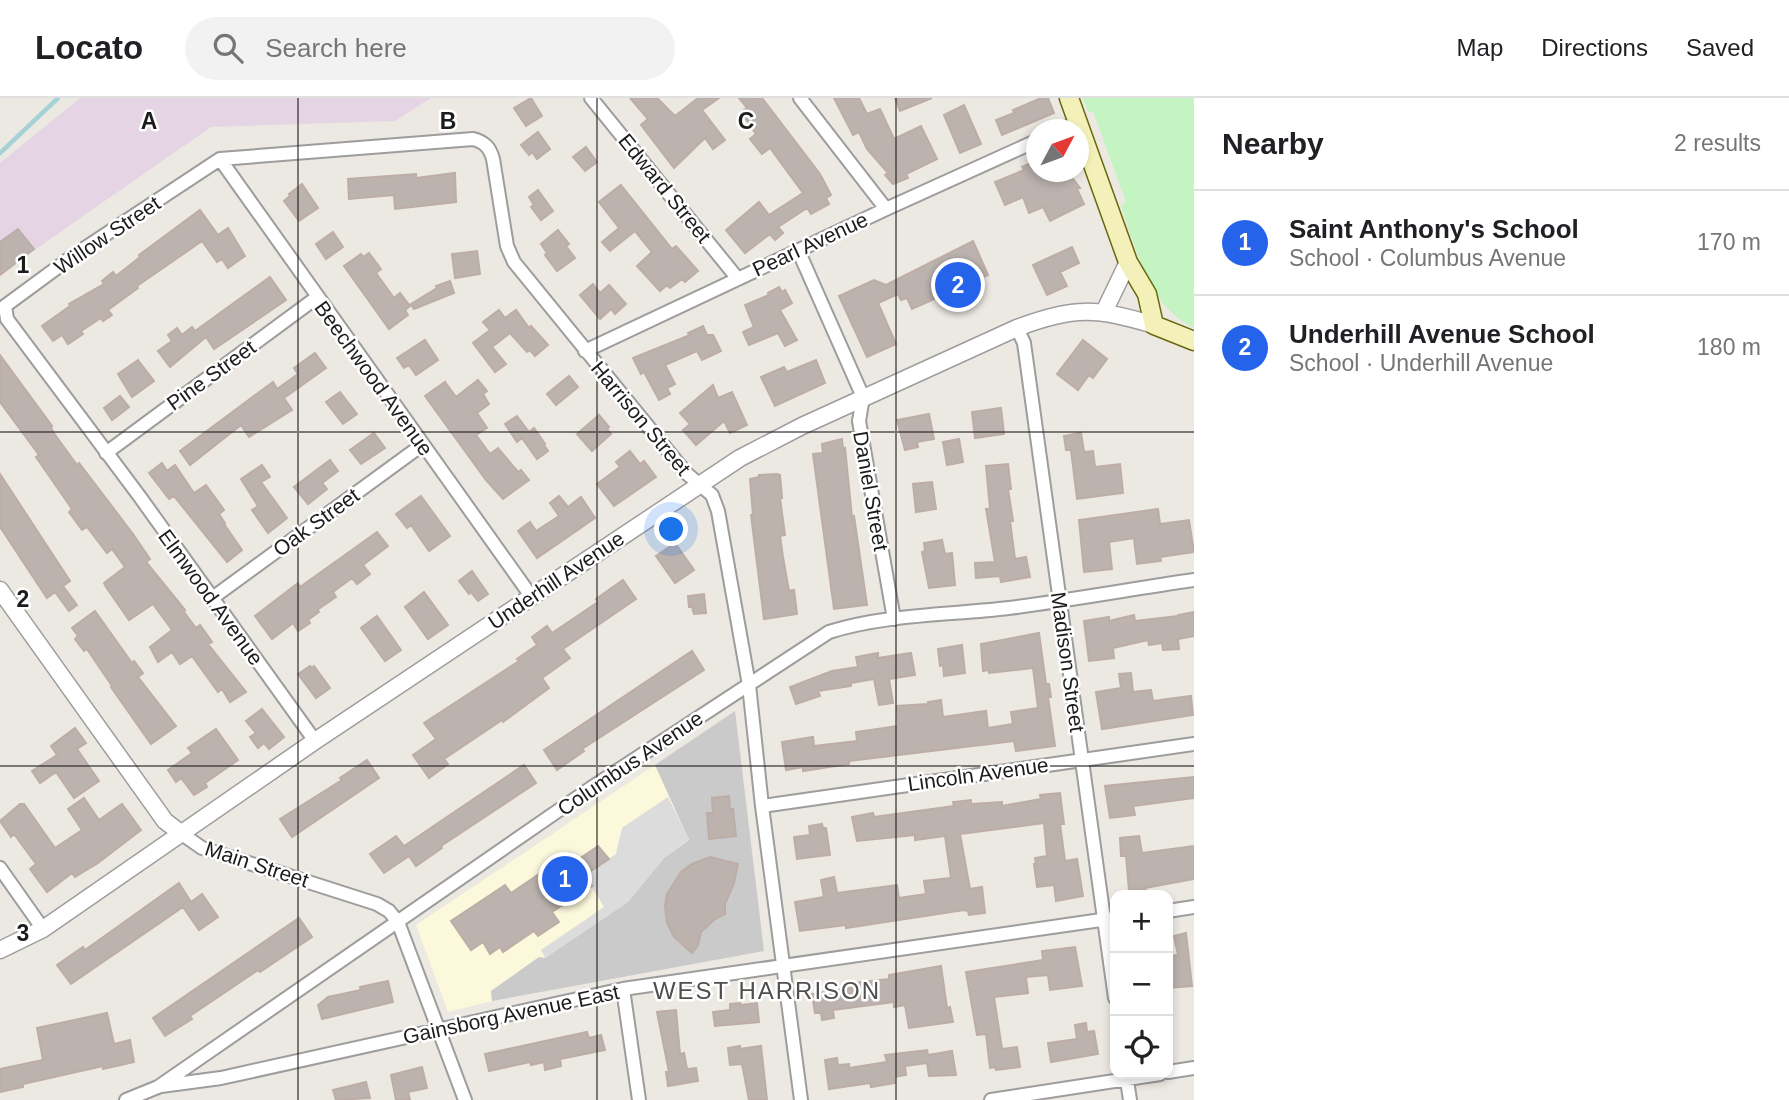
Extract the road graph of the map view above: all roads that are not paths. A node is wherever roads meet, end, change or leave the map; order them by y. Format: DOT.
graph roads {
  1 [pos="591,98"];
  2 [pos="800,98"];
  3 [pos="1069,98"];
  4 [pos="1070,119"];
  5 [pos="1026,146"];
  6 [pos="219,159"];
  7 [pos="1089,171"];
  8 [pos="886,209"];
  9 [pos="798,250"];
  10 [pos="1128,262"];
  11 [pos="738,279"];
  12 [pos="316,298"];
  13 [pos="1104,312"];
  14 [pos="1154,325"];
  15 [pos="1017,328"];
  16 [pos="1194,341"];
  17 [pos="585,351"];
  18 [pos="863,397"];
  19 [pos="422,445"];
  20 [pos="106,453"];
  21 [pos="699,484"];
  22 [pos="1194,580"];
  23 [pos="0,590"];
  24 [pos="531,596"];
  25 [pos="211,599"];
  26 [pos="1059,600"];
  27 [pos="894,619"];
  28 [pos="749,685"];
  29 [pos="315,741"];
  30 [pos="1194,744"];
  31 [pos="1082,760"];
  32 [pos="762,806"];
  33 [pos="182,834"];
  34 [pos="0,868"];
  35 [pos="1194,907"];
  36 [pos="1173,910"];
  37 [pos="1110,919"];
  38 [pos="398,922"];
  39 [pos="43,929"];
  40 [pos="0,950"];
  41 [pos="785,966"];
  42 [pos="623,989"];
  43 [pos="439,1029"];
  44 [pos="1194,1068"];
  45 [pos="1173,1071"];
  46 [pos="1110,1079"];
  47 [pos="1127,1079"];
  48 [pos="158,1087"];
  49 [pos="126,1100"];
  50 [pos="466,1100"];
  51 [pos="639,1100"];
  52 [pos="801,1100"];
  53 [pos="991,1100"];
  54 [pos="1130,1100"];
  1 -- 11 [label="street, Edward Street"];
  2 -- 8 [label="street"];
  3 -- 4 [label="main road"];
  5 -- 8 [label="street, Pearl Avenue"];
  6 -- 12 [label="street, Beechwood Avenue"];
  6 -- 17 [label="street, Harrison Street"];
  6 -- 20 [label="street, Willow Street"];
  7 -- 10 [label="main road"];
  8 -- 9 [label="street, Pearl Avenue"];
  9 -- 11 [label="street, Pearl Avenue"];
  9 -- 18 [label="street, Daniel Street"];
  10 -- 13 [label="street"];
  10 -- 14 [label="main road"];
  11 -- 17 [label="street, Pearl Avenue"];
  12 -- 19 [label="street, Beechwood Avenue"];
  12 -- 20 [label="street, Pine Street"];
  13 -- 14 [label="street, Underhill Avenue"];
  13 -- 15 [label="street, Underhill Avenue"];
  14 -- 16 [label="main road"];
  15 -- 18 [label="street, Underhill Avenue"];
  15 -- 26 [label="street, Madison Street"];
  17 -- 21 [label="street, Harrison Street"];
  18 -- 21 [label="street, Underhill Avenue"];
  18 -- 27 [label="street, Daniel Street"];
  19 -- 24 [label="street, Beechwood Avenue"];
  19 -- 25 [label="street, Oak Street"];
  20 -- 25 [label="street, Elmwood Avenue"];
  21 -- 24 [label="street, Underhill Avenue"];
  21 -- 28 [label="street, Harrison Street"];
  22 -- 26 [label="street, Columbus Avenue"];
  23 -- 33 [label="street, Main Street"];
  24 -- 29 [label="street, Underhill Avenue"];
  25 -- 29 [label="street, Elmwood Avenue"];
  26 -- 27 [label="street, Columbus Avenue"];
  26 -- 31 [label="street, Madison Street"];
  27 -- 28 [label="street, Columbus Avenue"];
  28 -- 32 [label="street, Harrison Street"];
  28 -- 38 [label="street, Columbus Avenue"];
  29 -- 33 [label="street, Underhill Avenue"];
  30 -- 31 [label="street, Lincoln Avenue"];
  31 -- 32 [label="street, Lincoln Avenue"];
  31 -- 37 [label="street, Madison Street"];
  32 -- 41 [label="street, Harrison Street"];
  33 -- 38 [label="street, Main Street"];
  33 -- 39 [label="street, Underhill Avenue"];
  34 -- 39 [label="street"];
  35 -- 36 [label="street"];
  37 -- 41 [label="street, Gainsborg Avenue East"];
  38 -- 43 [label="street"];
  38 -- 48 [label="street, Columbus Avenue"];
  39 -- 40 [label="street, Underhill Avenue"];
  41 -- 42 [label="street, Gainsborg Avenue East"];
  41 -- 52 [label="street, Harrison Street"];
  42 -- 43 [label="street, Gainsborg Avenue East"];
  42 -- 51 [label="street"];
  43 -- 48 [label="street, Gainsborg Avenue East"];
  43 -- 50 [label="street"];
  44 -- 45 [label="street"];
  46 -- 53 [label="street"];
  47 -- 54 [label="street"];
  48 -- 49 [label="street, Columbus Avenue"];
}
